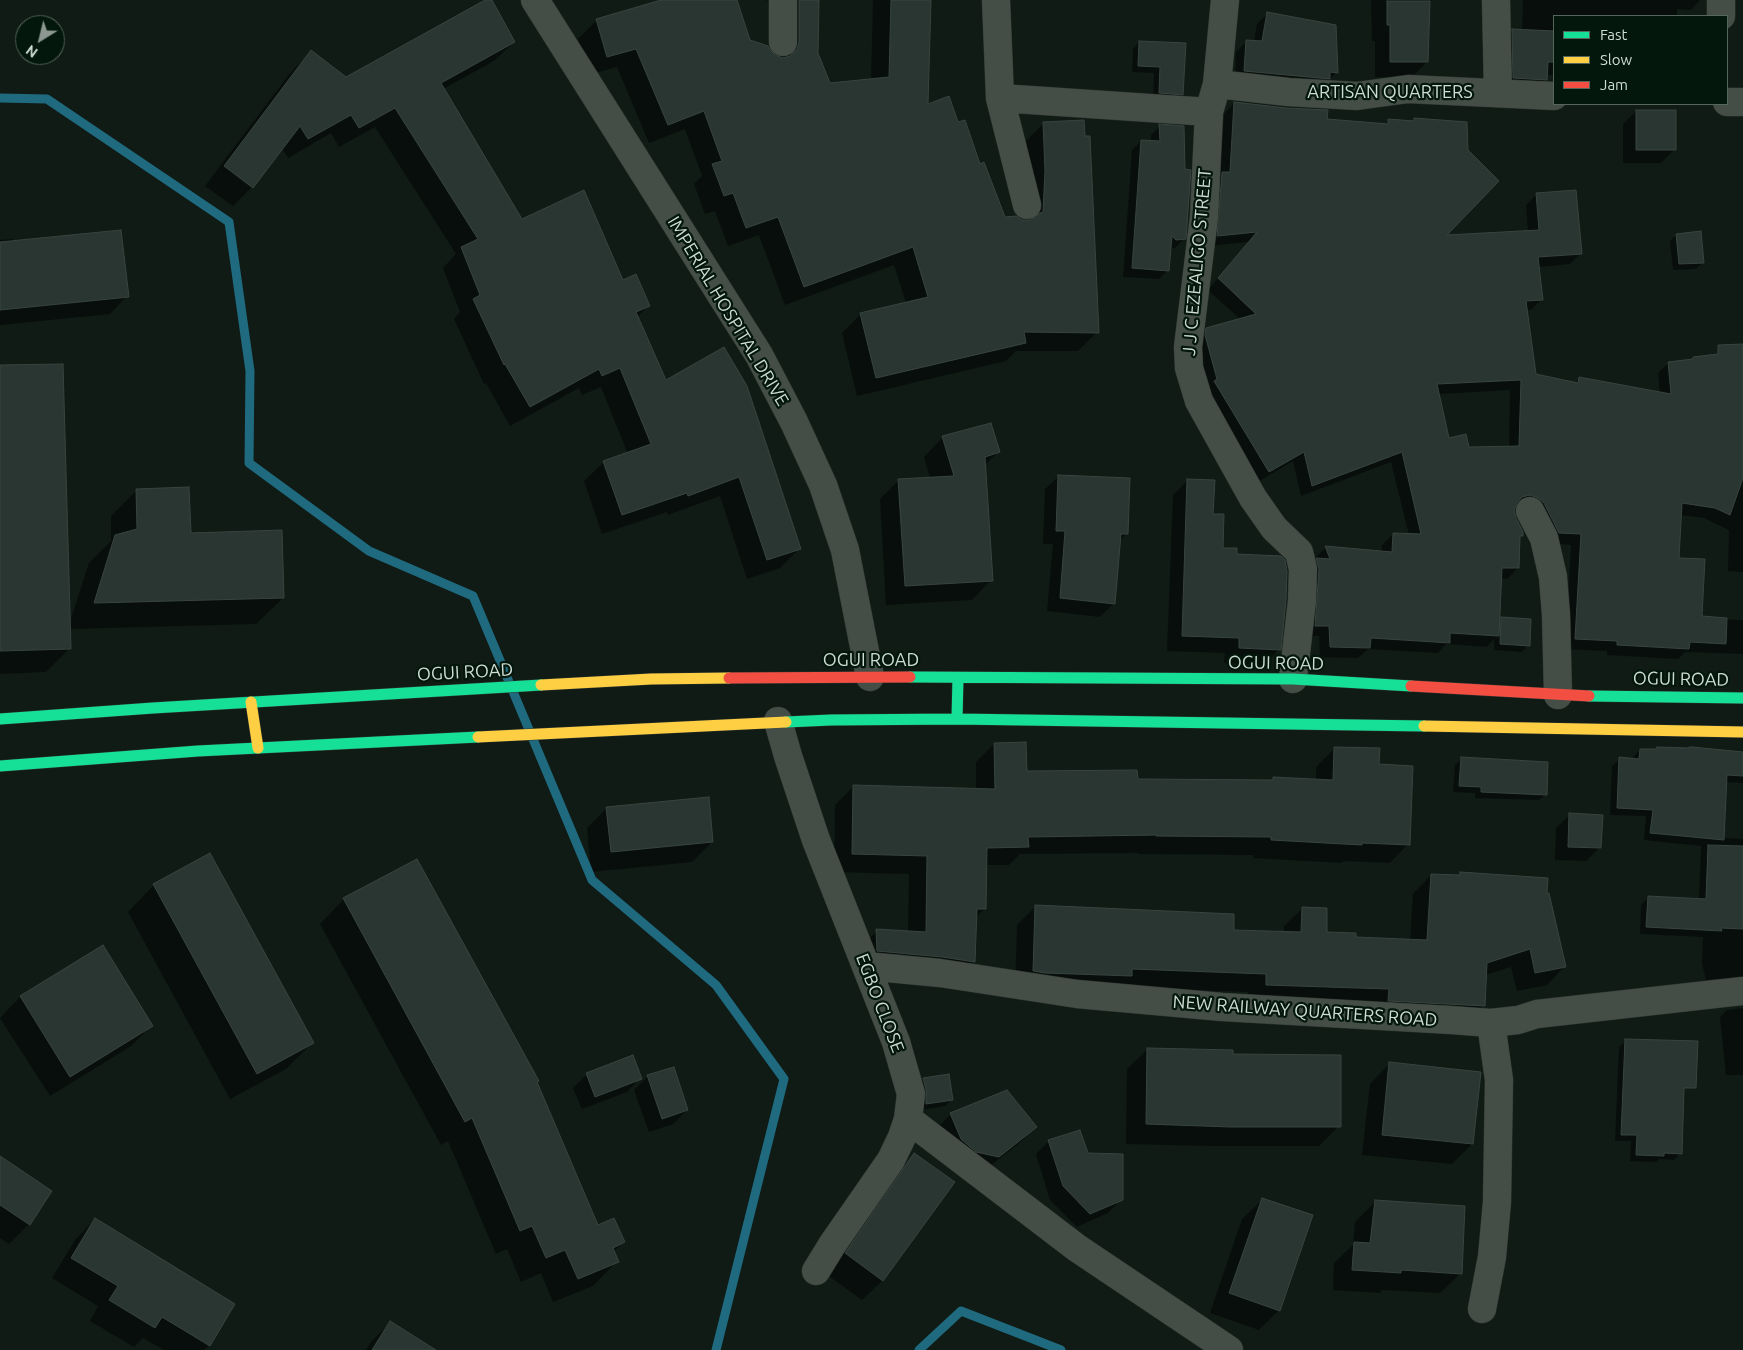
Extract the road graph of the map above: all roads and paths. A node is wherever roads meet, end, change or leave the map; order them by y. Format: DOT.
graph roads {
  1 [pos="536,0"];
  2 [pos="784,0"];
  3 [pos="996,0"];
  4 [pos="1225,0"];
  5 [pos="1496,0"];
  6 [pos="1721,0"];
  7 [pos="1721,15"];
  8 [pos="783,42"];
  9 [pos="1217,84"];
  10 [pos="1498,93"];
  11 [pos="1553,96"];
  12 [pos="1000,98"];
  13 [pos="1728,102"];
  14 [pos="1743,102"];
  15 [pos="1209,112"];
  16 [pos="1027,204"];
  17 [pos="1530,511"];
  18 [pos="870,677"];
  19 [pos="958,678"];
  20 [pos="1293,679"];
  21 [pos="1558,695"];
  22 [pos="1743,698"];
  23 [pos="251,702"];
  24 [pos="0,719"];
  25 [pos="957,719"];
  26 [pos="778,721"];
  27 [pos="1743,732"];
  28 [pos="258,748"];
  29 [pos="0,766"];
  30 [pos="866,966"];
  31 [pos="1743,991"];
  32 [pos="1491,1024"];
  33 [pos="908,1119"];
  34 [pos="816,1271"];
  35 [pos="1482,1309"];
  36 [pos="1229,1350"];
  1 -- 18 [label="street, IMPERIAL HOSPITAL DRIVE"];
  2 -- 8 [label="street"];
  3 -- 12 [label="street"];
  4 -- 9 [label="street"];
  5 -- 10 [label="street, ARTISAN QUARTERS"];
  6 -- 7 [label="street"];
  9 -- 10 [label="street, ARTISAN QUARTERS"];
  9 -- 15 [label="street, J J C EZEALIGO STREET"];
  10 -- 11 [label="street, ARTISAN QUARTERS"];
  12 -- 15 [label="street"];
  12 -- 16 [label="street"];
  13 -- 14 [label="street"];
  15 -- 20 [label="street, J J C EZEALIGO STREET"];
  17 -- 21 [label="street"];
  18 -- 19 [label="main road, OGUI ROAD"];
  18 -- 23 [label="main road, OGUI ROAD"];
  19 -- 20 [label="main road, OGUI ROAD"];
  19 -- 25 [label="main road"];
  20 -- 21 [label="main road, OGUI ROAD"];
  21 -- 22 [label="main road, OGUI ROAD"];
  23 -- 24 [label="main road, OGUI ROAD"];
  23 -- 28 [label="main road"];
  25 -- 26 [label="main road"];
  25 -- 27 [label="main road"];
  26 -- 28 [label="main road"];
  26 -- 30 [label="street, EGBO CLOSE"];
  28 -- 29 [label="main road"];
  30 -- 32 [label="street, NEW RAILWAY QUARTERS ROAD"];
  30 -- 33 [label="street, EGBO CLOSE"];
  31 -- 32 [label="street, NEW RAILWAY QUARTERS ROAD"];
  32 -- 35 [label="street"];
  33 -- 34 [label="street, EGBO CLOSE"];
  33 -- 36 [label="street"];
}
